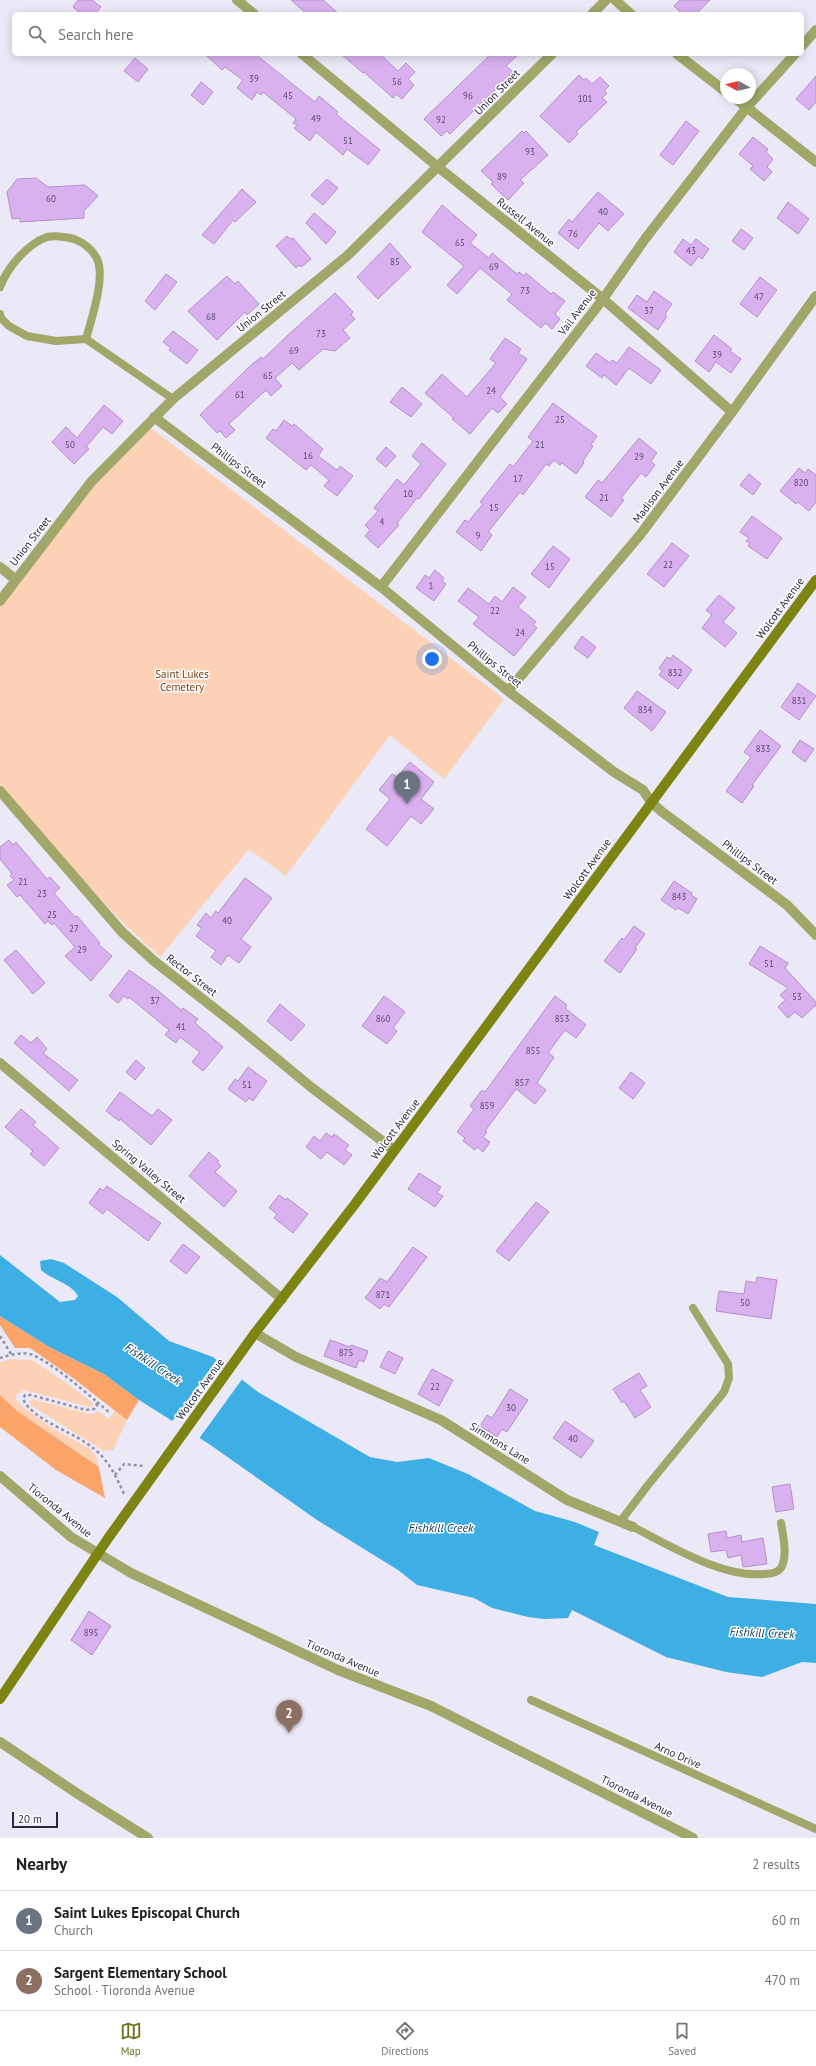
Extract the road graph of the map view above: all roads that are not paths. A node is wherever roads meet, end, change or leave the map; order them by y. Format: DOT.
graph roads {
  1 [pos="237,0"];
  2 [pos="606,0"];
  3 [pos="615,0"];
  4 [pos="252,12"];
  5 [pos="594,12"];
  6 [pos="629,12"];
  7 [pos="816,30"];
  8 [pos="804,44"];
  9 [pos="304,56"];
  10 [pos="550,56"];
  11 [pos="680,56"];
  12 [pos="793,56"];
  13 [pos="720,87"];
  14 [pos="743,104"];
  15 [pos="747,107"];
  16 [pos="816,162"];
  17 [pos="438,167"];
  18 [pos="0,287"];
  19 [pos="816,296"];
  20 [pos="603,299"];
  21 [pos="0,314"];
  22 [pos="86,339"];
  23 [pos="173,399"];
  24 [pos="732,412"];
  25 [pos="154,417"];
  26 [pos="0,567"];
  27 [pos="16,580"];
  28 [pos="816,580"];
  29 [pos="381,587"];
  30 [pos="0,601"];
  31 [pos="508,691"];
  32 [pos="0,791"];
  33 [pos="651,802"];
  34 [pos="816,935"];
  35 [pos="0,1063"];
  36 [pos="394,1150"];
  37 [pos="282,1299"];
  38 [pos="693,1308"];
  39 [pos="255,1333"];
  40 [pos="0,1476"];
  41 [pos="620,1522"];
  42 [pos="781,1523"];
  43 [pos="633,1527"];
  44 [pos="98,1554"];
  45 [pos="0,1699"];
  46 [pos="531,1700"];
  47 [pos="0,1742"];
  48 [pos="816,1829"];
  49 [pos="148,1838"];
  50 [pos="693,1838"];
  1 -- 4 [label="street"];
  2 -- 5 [label="street"];
  3 -- 6 [label="street"];
  7 -- 8 [label="street"];
  9 -- 17 [label="street, Russell Avenue"];
  10 -- 17 [label="street, Union Street"];
  11 -- 13 [label="street"];
  12 -- 15 [label="street, Vail Avenue"];
  14 -- 15 [label="street"];
  15 -- 16 [label="street"];
  15 -- 20 [label="street, Vail Avenue"];
  17 -- 20 [label="street, Russell Avenue"];
  17 -- 23 [label="street, Union Street"];
  18 -- 22 [label="lane"];
  19 -- 24 [label="street, Madison Avenue"];
  20 -- 24 [label="street, Russell Avenue"];
  20 -- 29 [label="street, Vail Avenue"];
  21 -- 22 [label="lane"];
  22 -- 23 [label="lane"];
  23 -- 25 [label="street, Union Street"];
  24 -- 31 [label="street, Madison Avenue"];
  25 -- 27 [label="street, Union Street"];
  25 -- 29 [label="street, Phillips Street"];
  26 -- 27 [label="street"];
  27 -- 30 [label="street, Union Street"];
  28 -- 33 [label="main road, Wolcott Avenue"];
  29 -- 31 [label="street, Phillips Street"];
  31 -- 33 [label="street, Phillips Street"];
  32 -- 36 [label="street, Rector Street"];
  33 -- 34 [label="street, Phillips Street"];
  33 -- 36 [label="main road, Wolcott Avenue"];
  35 -- 37 [label="street, Spring Valley Street"];
  36 -- 37 [label="main road, Wolcott Avenue"];
  37 -- 39 [label="main road, Wolcott Avenue"];
  38 -- 41 [label="lane"];
  39 -- 41 [label="street, Simmons Lane"];
  39 -- 44 [label="main road, Wolcott Avenue"];
  40 -- 44 [label="street, Tioronda Avenue"];
  41 -- 43 [label="street, Simmons Lane"];
  42 -- 43 [label="lane, Simmons Lane"];
  44 -- 45 [label="main road, Wolcott Avenue"];
  44 -- 50 [label="street, Tioronda Avenue"];
  46 -- 48 [label="lane, Arno Drive"];
  47 -- 49 [label="street"];
}
